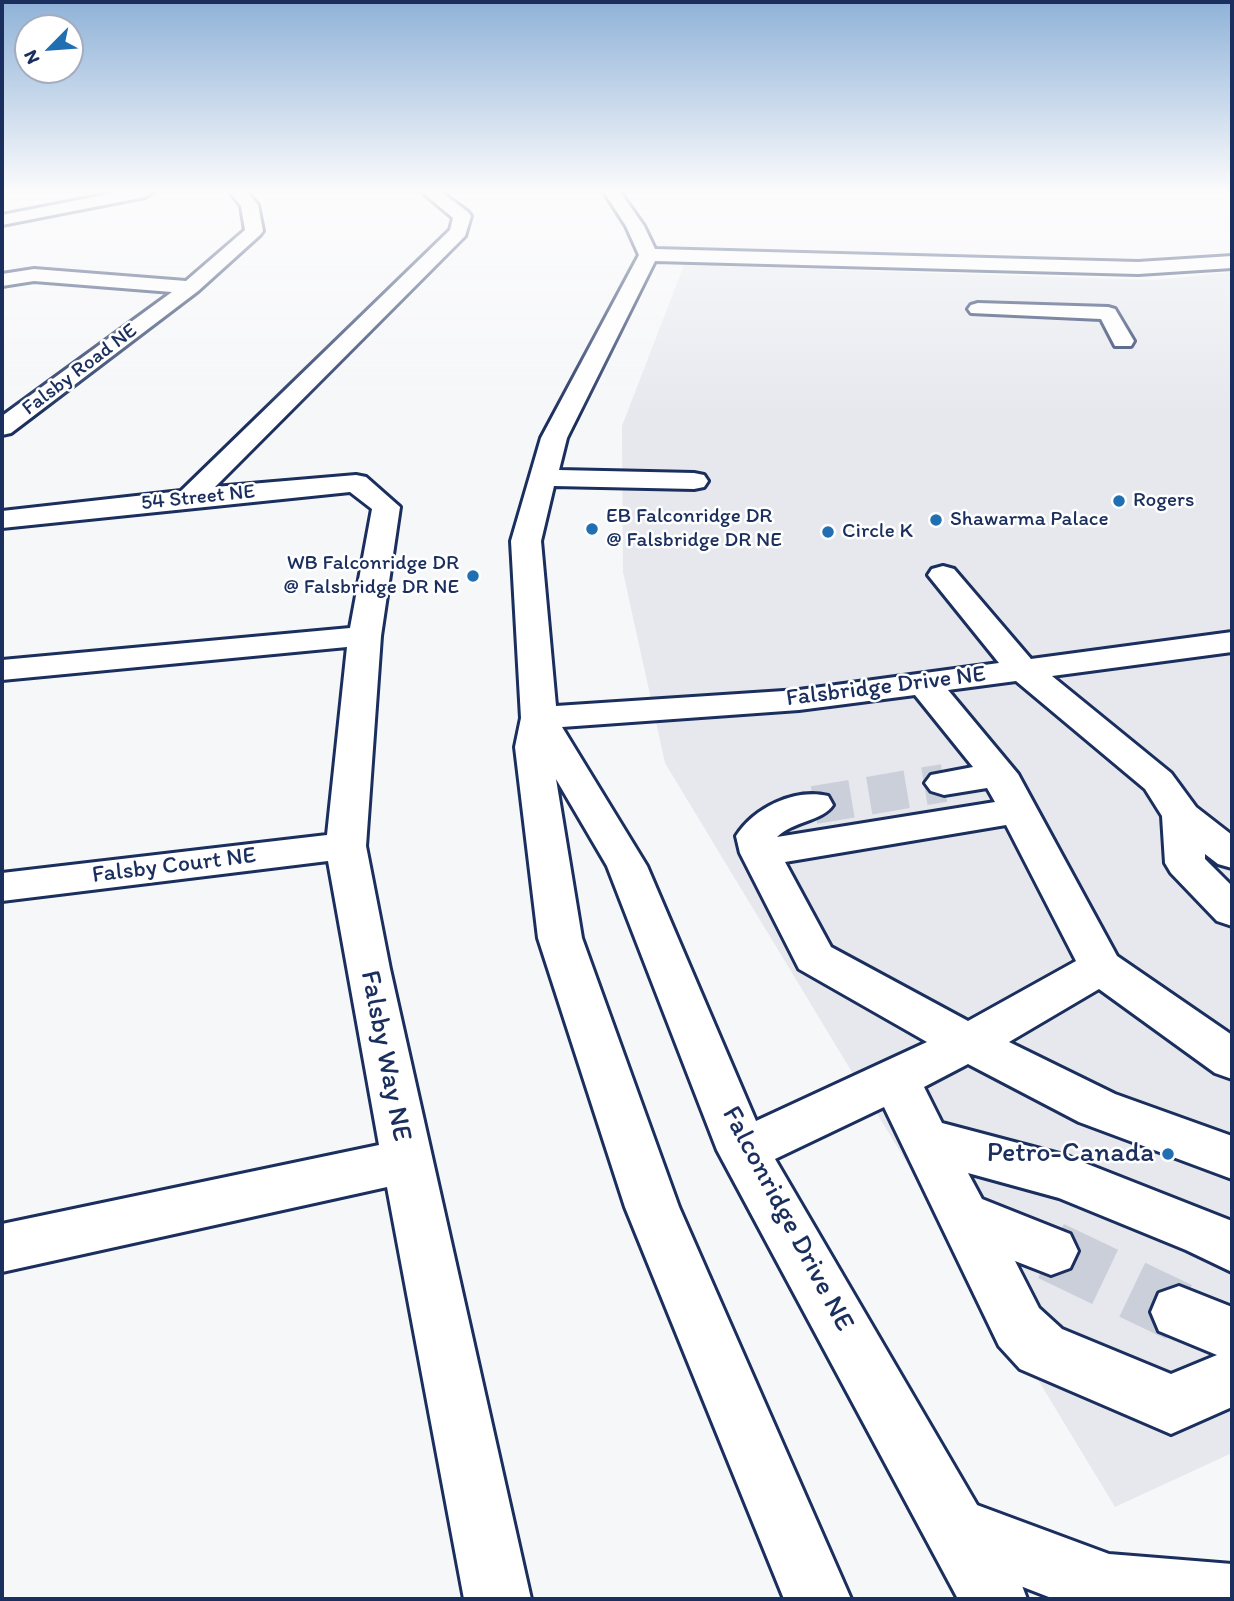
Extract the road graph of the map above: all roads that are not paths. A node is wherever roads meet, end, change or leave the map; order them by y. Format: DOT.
graph roads {
  1 [pos="214,267"];
  2 [pos="424,267"];
  3 [pos="642,267"];
  4 [pos="957,267"];
  5 [pos="1091,267"];
  6 [pos="1158,267"];
  7 [pos="2,280"];
  8 [pos="191,287"];
  9 [pos="978,309"];
  10 [pos="989,332"];
  11 [pos="1124,341"];
  12 [pos="2,428"];
  13 [pos="543,478"];
  14 [pos="694,481"];
  15 [pos="189,498"];
  16 [pos="386,507"];
  17 [pos="2,520"];
  18 [pos="943,575"];
  19 [pos="365,636"];
  20 [pos="1232,642"];
  21 [pos="1022,669"];
  22 [pos="2,670"];
  23 [pos="923,683"];
  24 [pos="539,718"];
  25 [pos="999,774"];
  26 [pos="944,783"];
  27 [pos="814,805"];
  28 [pos="1018,811"];
  29 [pos="1182,816"];
  30 [pos="346,846"];
  31 [pos="760,853"];
  32 [pos="1232,855"];
  33 [pos="2,887"];
  34 [pos="1232,911"];
  35 [pos="1101,967"];
  36 [pos="968,1043"];
  37 [pos="1232,1060"];
  38 [pos="895,1079"];
  39 [pos="926,1140"];
  40 [pos="743,1150"];
  41 [pos="1232,1158"];
  42 [pos="407,1161"];
  43 [pos="963,1215"];
  44 [pos="2,1248"];
  45 [pos="1232,1248"];
  46 [pos="1051,1251"];
  47 [pos="1179,1312"];
  48 [pos="1232,1334"];
  49 [pos="1232,1378"];
  50 [pos="958,1530"];
  51 [pos="1232,1598"];
  52 [pos="498,1599"];
  53 [pos="817,1599"];
  54 [pos="995,1599"];
  1 -- 8 [label="street, Falsby Road NE"];
  2 -- 15 [label="street"];
  3 -- 13 [label="street, Falconridge Drive NE"];
  4 -- 9 [label="street"];
  5 -- 6 [label="street"];
  7 -- 8 [label="street"];
  8 -- 12 [label="street, Falsby Road NE"];
  9 -- 10 [label="street"];
  9 -- 11 [label="street"];
  13 -- 14 [label="street"];
  13 -- 24 [label="street, Falconridge Drive NE"];
  15 -- 16 [label="street, 54 Street NE"];
  15 -- 17 [label="street, 54 Street NE"];
  16 -- 19 [label="street, Falsby Way NE"];
  18 -- 21 [label="street"];
  19 -- 22 [label="street"];
  19 -- 30 [label="street, Falsby Way NE"];
  20 -- 21 [label="street, Falsbridge Drive NE"];
  21 -- 23 [label="street, Falsbridge Drive NE"];
  21 -- 29 [label="street"];
  23 -- 24 [label="street, Falsbridge Drive NE"];
  23 -- 25 [label="street"];
  24 -- 40 [label="street, Falconridge Drive NE"];
  24 -- 53 [label="street, Falconridge Drive NE"];
  25 -- 26 [label="street"];
  25 -- 28 [label="street"];
  27 -- 31 [label="street"];
  28 -- 31 [label="street"];
  28 -- 35 [label="street"];
  29 -- 32 [label="street"];
  29 -- 34 [label="street"];
  30 -- 33 [label="street, Falsby Court NE"];
  30 -- 42 [label="street, Falsby Way NE"];
  31 -- 36 [label="street"];
  35 -- 36 [label="street"];
  35 -- 37 [label="street"];
  36 -- 38 [label="street"];
  36 -- 41 [label="street"];
  38 -- 39 [label="street"];
  38 -- 40 [label="street"];
  39 -- 43 [label="street"];
  39 -- 45 [label="street"];
  40 -- 50 [label="street, Falconridge Drive NE"];
  42 -- 44 [label="street"];
  42 -- 52 [label="street, Falsby Way NE"];
  43 -- 46 [label="street"];
  43 -- 49 [label="street"];
  47 -- 48 [label="street"];
  50 -- 51 [label="street"];
  50 -- 54 [label="street, Falconridge Drive NE"];
}
